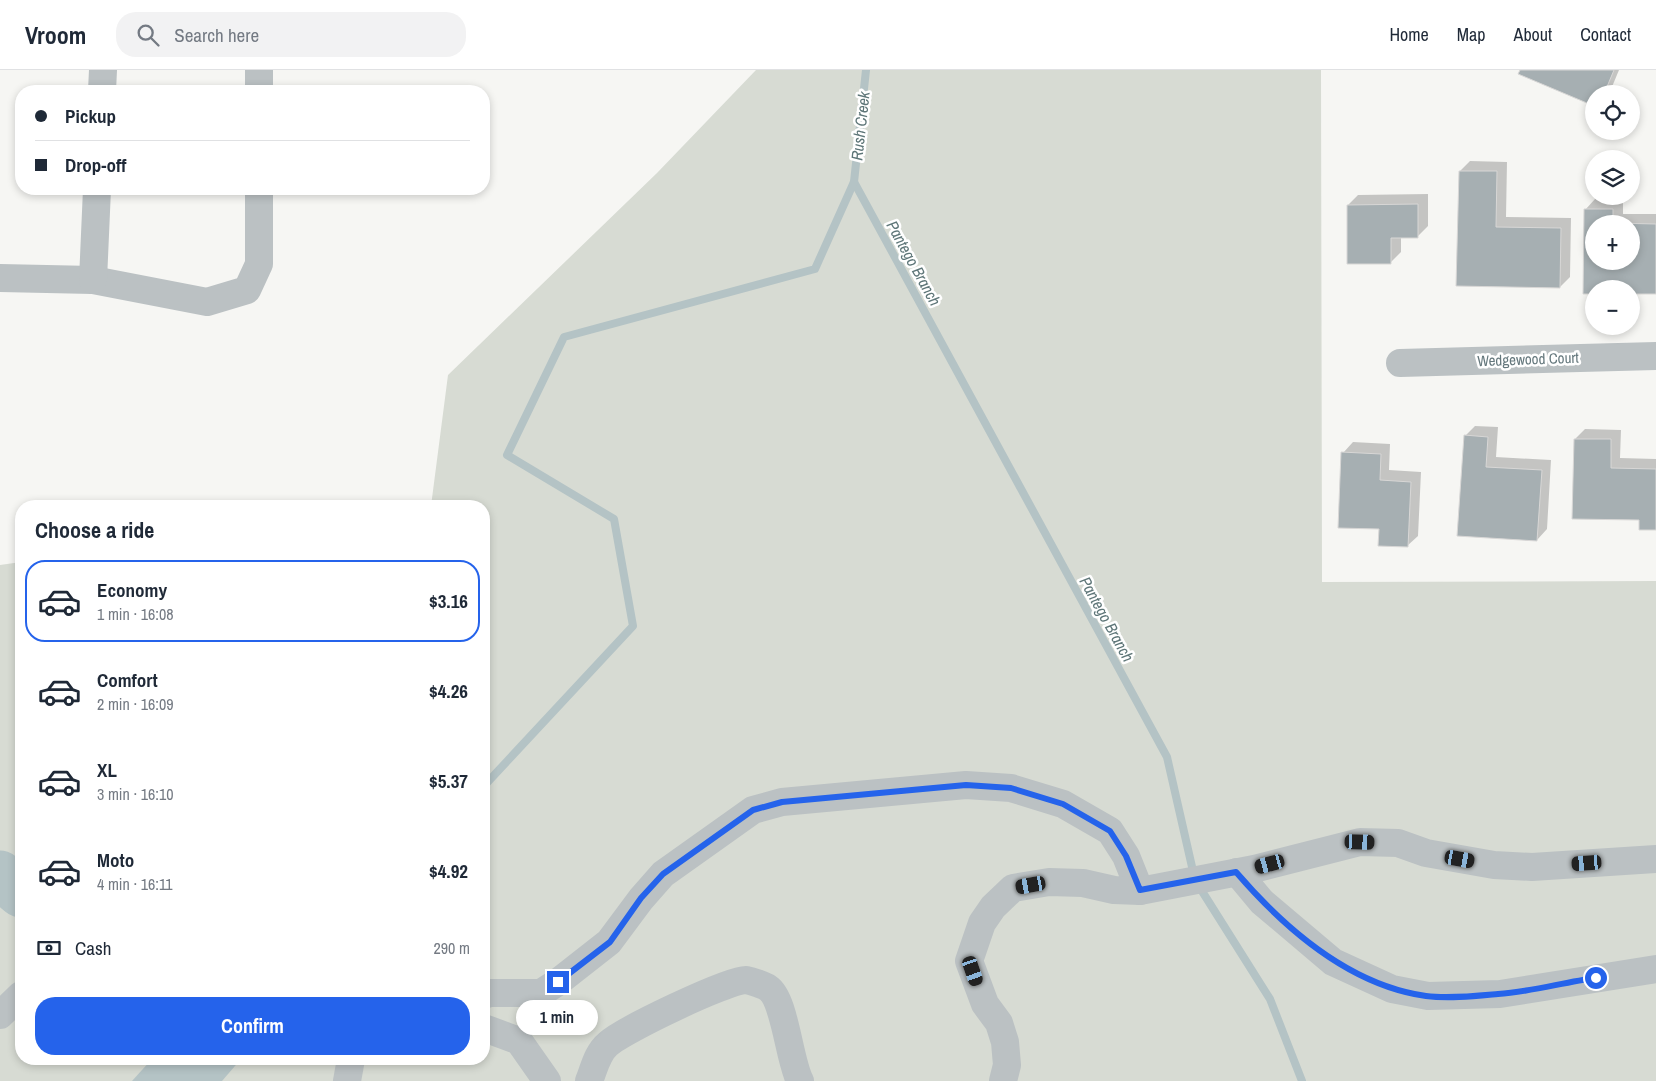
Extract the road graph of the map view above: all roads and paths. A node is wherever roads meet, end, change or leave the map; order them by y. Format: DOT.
graph roads {
  1 [pos="103,70"];
  2 [pos="259,70"];
  3 [pos="102,85"];
  4 [pos="259,85"];
  5 [pos="97,195"];
  6 [pos="259,195"];
  7 [pos="0,278"];
  8 [pos="93,280"];
  9 [pos="1656,356"];
  10 [pos="1400,363"];
  11 [pos="1656,859"];
  12 [pos="1228,874"];
  13 [pos="1140,890"];
  14 [pos="1656,969"];
  15 [pos="490,992"];
  16 [pos="15,1001"];
  17 [pos="0,1015"];
  18 [pos="490,1030"];
  19 [pos="350,1065"];
  20 [pos="347,1081"];
  21 [pos="547,1081"];
  22 [pos="589,1081"];
  23 [pos="800,1081"];
  24 [pos="1003,1081"];
  1 -- 3 [label="street"];
  2 -- 4 [label="street"];
  5 -- 8 [label="street"];
  6 -- 8 [label="street"];
  7 -- 8 [label="street"];
  9 -- 10 [label="street, Wedgewood Court"];
  11 -- 12 [label="street"];
  12 -- 13 [label="street"];
  12 -- 14 [label="street"];
  13 -- 15 [label="street"];
  13 -- 24 [label="street"];
  16 -- 17 [label="street"];
  18 -- 21 [label="street"];
  19 -- 20 [label="street"];
  22 -- 23 [label="street"];
}
